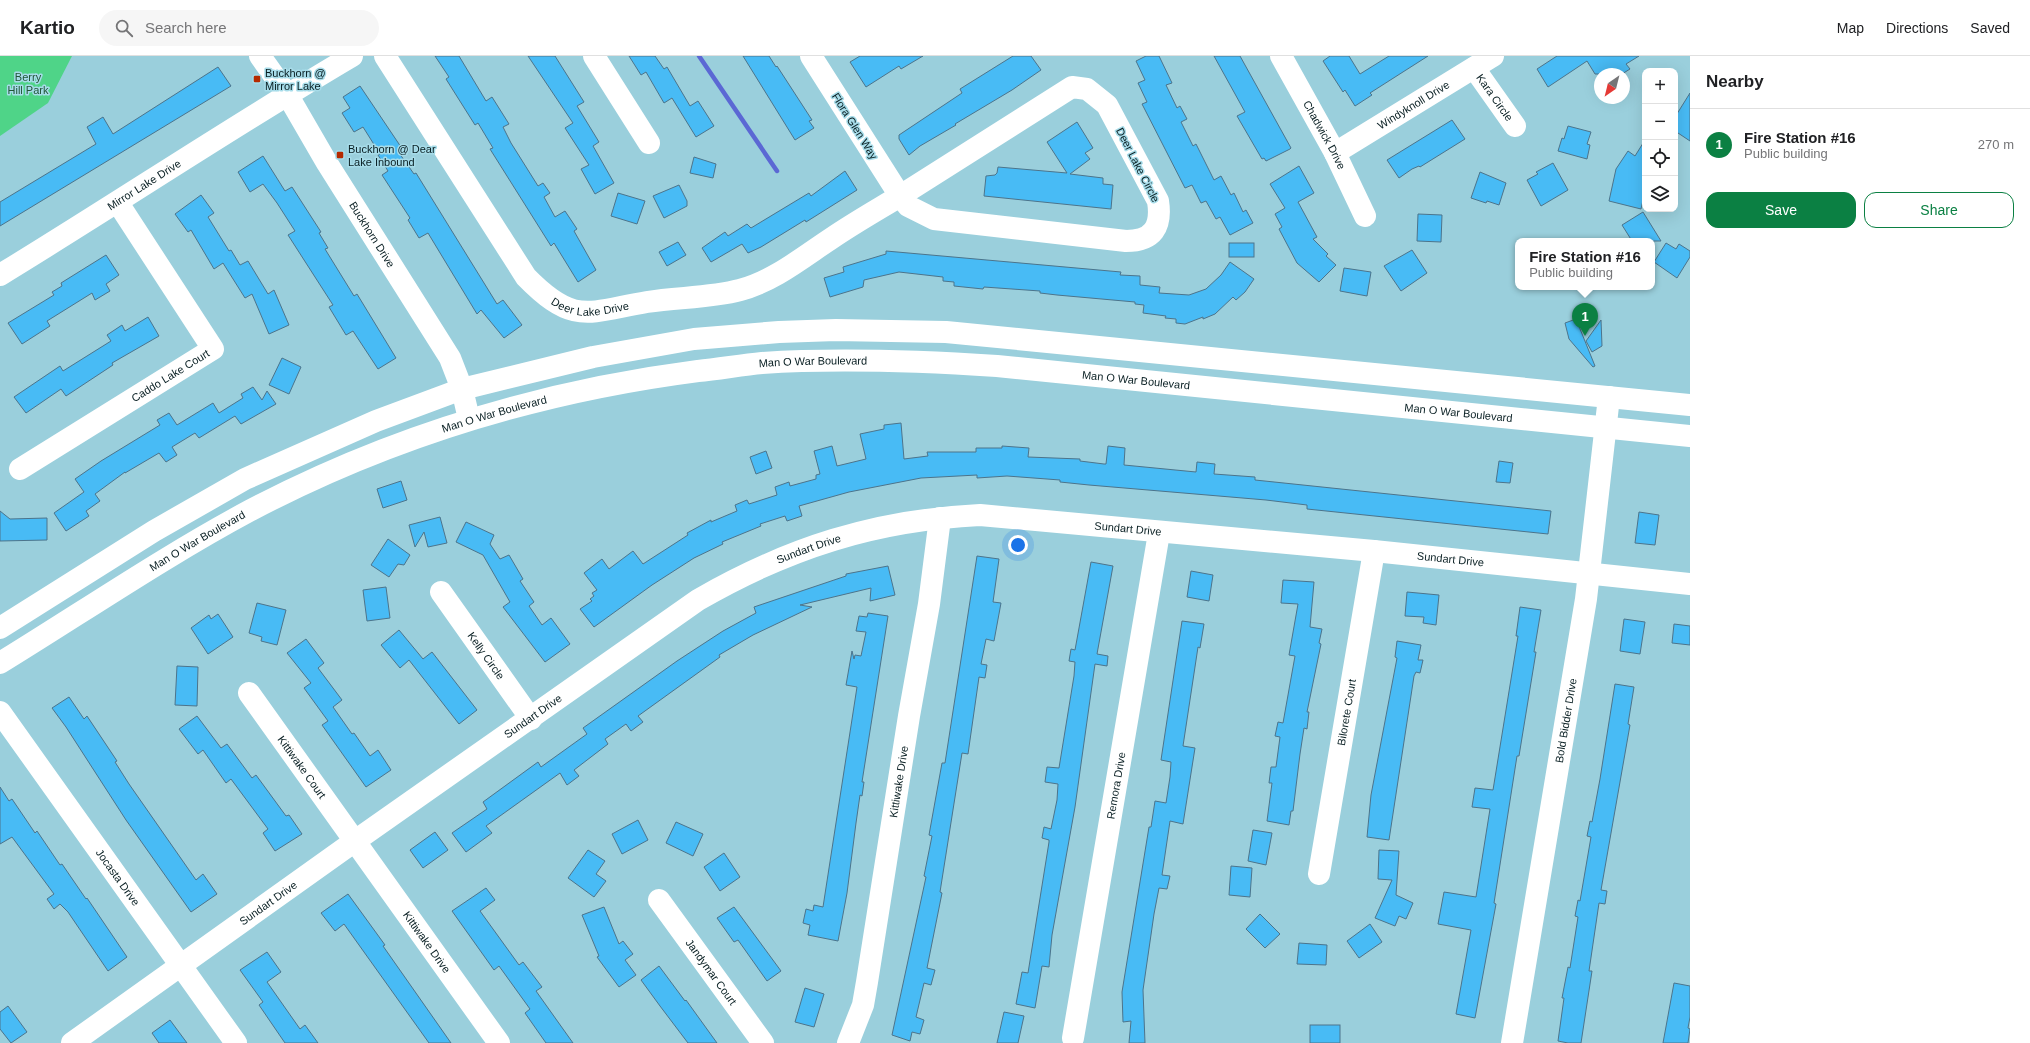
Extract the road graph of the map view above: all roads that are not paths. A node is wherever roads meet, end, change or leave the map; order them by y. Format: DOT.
graph roads {
  1 [pos="260,56"];
  2 [pos="352,56"];
  3 [pos="386,56"];
  4 [pos="594,56"];
  5 [pos="811,56"];
  6 [pos="1281,56"];
  7 [pos="1493,56"];
  8 [pos="1474,68"];
  9 [pos="287,94"];
  10 [pos="1515,126"];
  11 [pos="648,143"];
  12 [pos="1334,153"];
  13 [pos="900,196"];
  14 [pos="118,203"];
  15 [pos="1365,216"];
  16 [pos="0,275"];
  17 [pos="462,389"];
  18 [pos="1609,397"];
  19 [pos="1690,405"];
  20 [pos="469,419"];
  21 [pos="1605,428"];
  22 [pos="1690,436"];
  23 [pos="20,469"];
  24 [pos="940,518"];
  25 [pos="1159,533"];
  26 [pos="1374,551"];
  27 [pos="1589,573"];
  28 [pos="1690,584"];
  29 [pos="441,592"];
  30 [pos="0,628"];
  31 [pos="0,663"];
  32 [pos="249,693"];
  33 [pos="0,712"];
  34 [pos="531,719"];
  35 [pos="355,841"];
  36 [pos="1319,874"];
  37 [pos="659,900"];
  38 [pos="181,965"];
  39 [pos="1073,1038"];
  40 [pos="72,1043"];
  41 [pos="236,1043"];
  42 [pos="499,1043"];
  43 [pos="763,1043"];
  44 [pos="848,1043"];
  45 [pos="1512,1043"];
  1 -- 9 [label="street, Buckhorn Drive"];
  2 -- 9 [label="street, Mirror Lake Drive"];
  3 -- 13 [label="street, Deer Lake Drive"];
  4 -- 11 [label="street"];
  5 -- 13 [label="street, Flora Glen Way"];
  6 -- 12 [label="street, Chadwick Drive"];
  7 -- 8 [label="street, Windyknoll Drive"];
  8 -- 10 [label="street, Kara Circle"];
  8 -- 12 [label="street, Windyknoll Drive"];
  9 -- 14 [label="street, Mirror Lake Drive"];
  9 -- 17 [label="street, Buckhorn Drive"];
  12 -- 15 [label="street, Chadwick Drive"];
  13 -- 13 [label="street, Deer Lake Circle"];
  14 -- 16 [label="street, Mirror Lake Drive"];
  14 -- 23 [label="street, Caddo Lake Court"];
  17 -- 18 [label="street"];
  17 -- 20 [label="street, Buckhorn Drive"];
  17 -- 30 [label="street"];
  18 -- 19 [label="street"];
  18 -- 21 [label="street, Bold Bidder Drive"];
  20 -- 21 [label="street, Man O War Boulevard"];
  20 -- 31 [label="street, Man O War Boulevard"];
  21 -- 22 [label="street, Man O War Boulevard"];
  21 -- 27 [label="street, Bold Bidder Drive"];
  24 -- 25 [label="street, Sundart Drive"];
  24 -- 34 [label="street, Sundart Drive"];
  24 -- 44 [label="street, Kittiwake Drive"];
  25 -- 26 [label="street, Sundart Drive"];
  25 -- 39 [label="street, Remora Drive"];
  26 -- 27 [label="street, Sundart Drive"];
  26 -- 36 [label="street, Bilorete Court"];
  27 -- 28 [label="street, Sundart Drive"];
  27 -- 45 [label="street, Bold Bidder Drive"];
  29 -- 34 [label="street, Kelly Circle"];
  32 -- 35 [label="street, Kittiwake Court"];
  33 -- 38 [label="street, Jocasta Drive"];
  34 -- 35 [label="street, Sundart Drive"];
  35 -- 38 [label="street, Sundart Drive"];
  35 -- 42 [label="street, Kittiwake Drive"];
  37 -- 43 [label="street, Jandymar Court"];
  38 -- 40 [label="street, Sundart Drive"];
  38 -- 41 [label="street, Jocasta Drive"];
}
